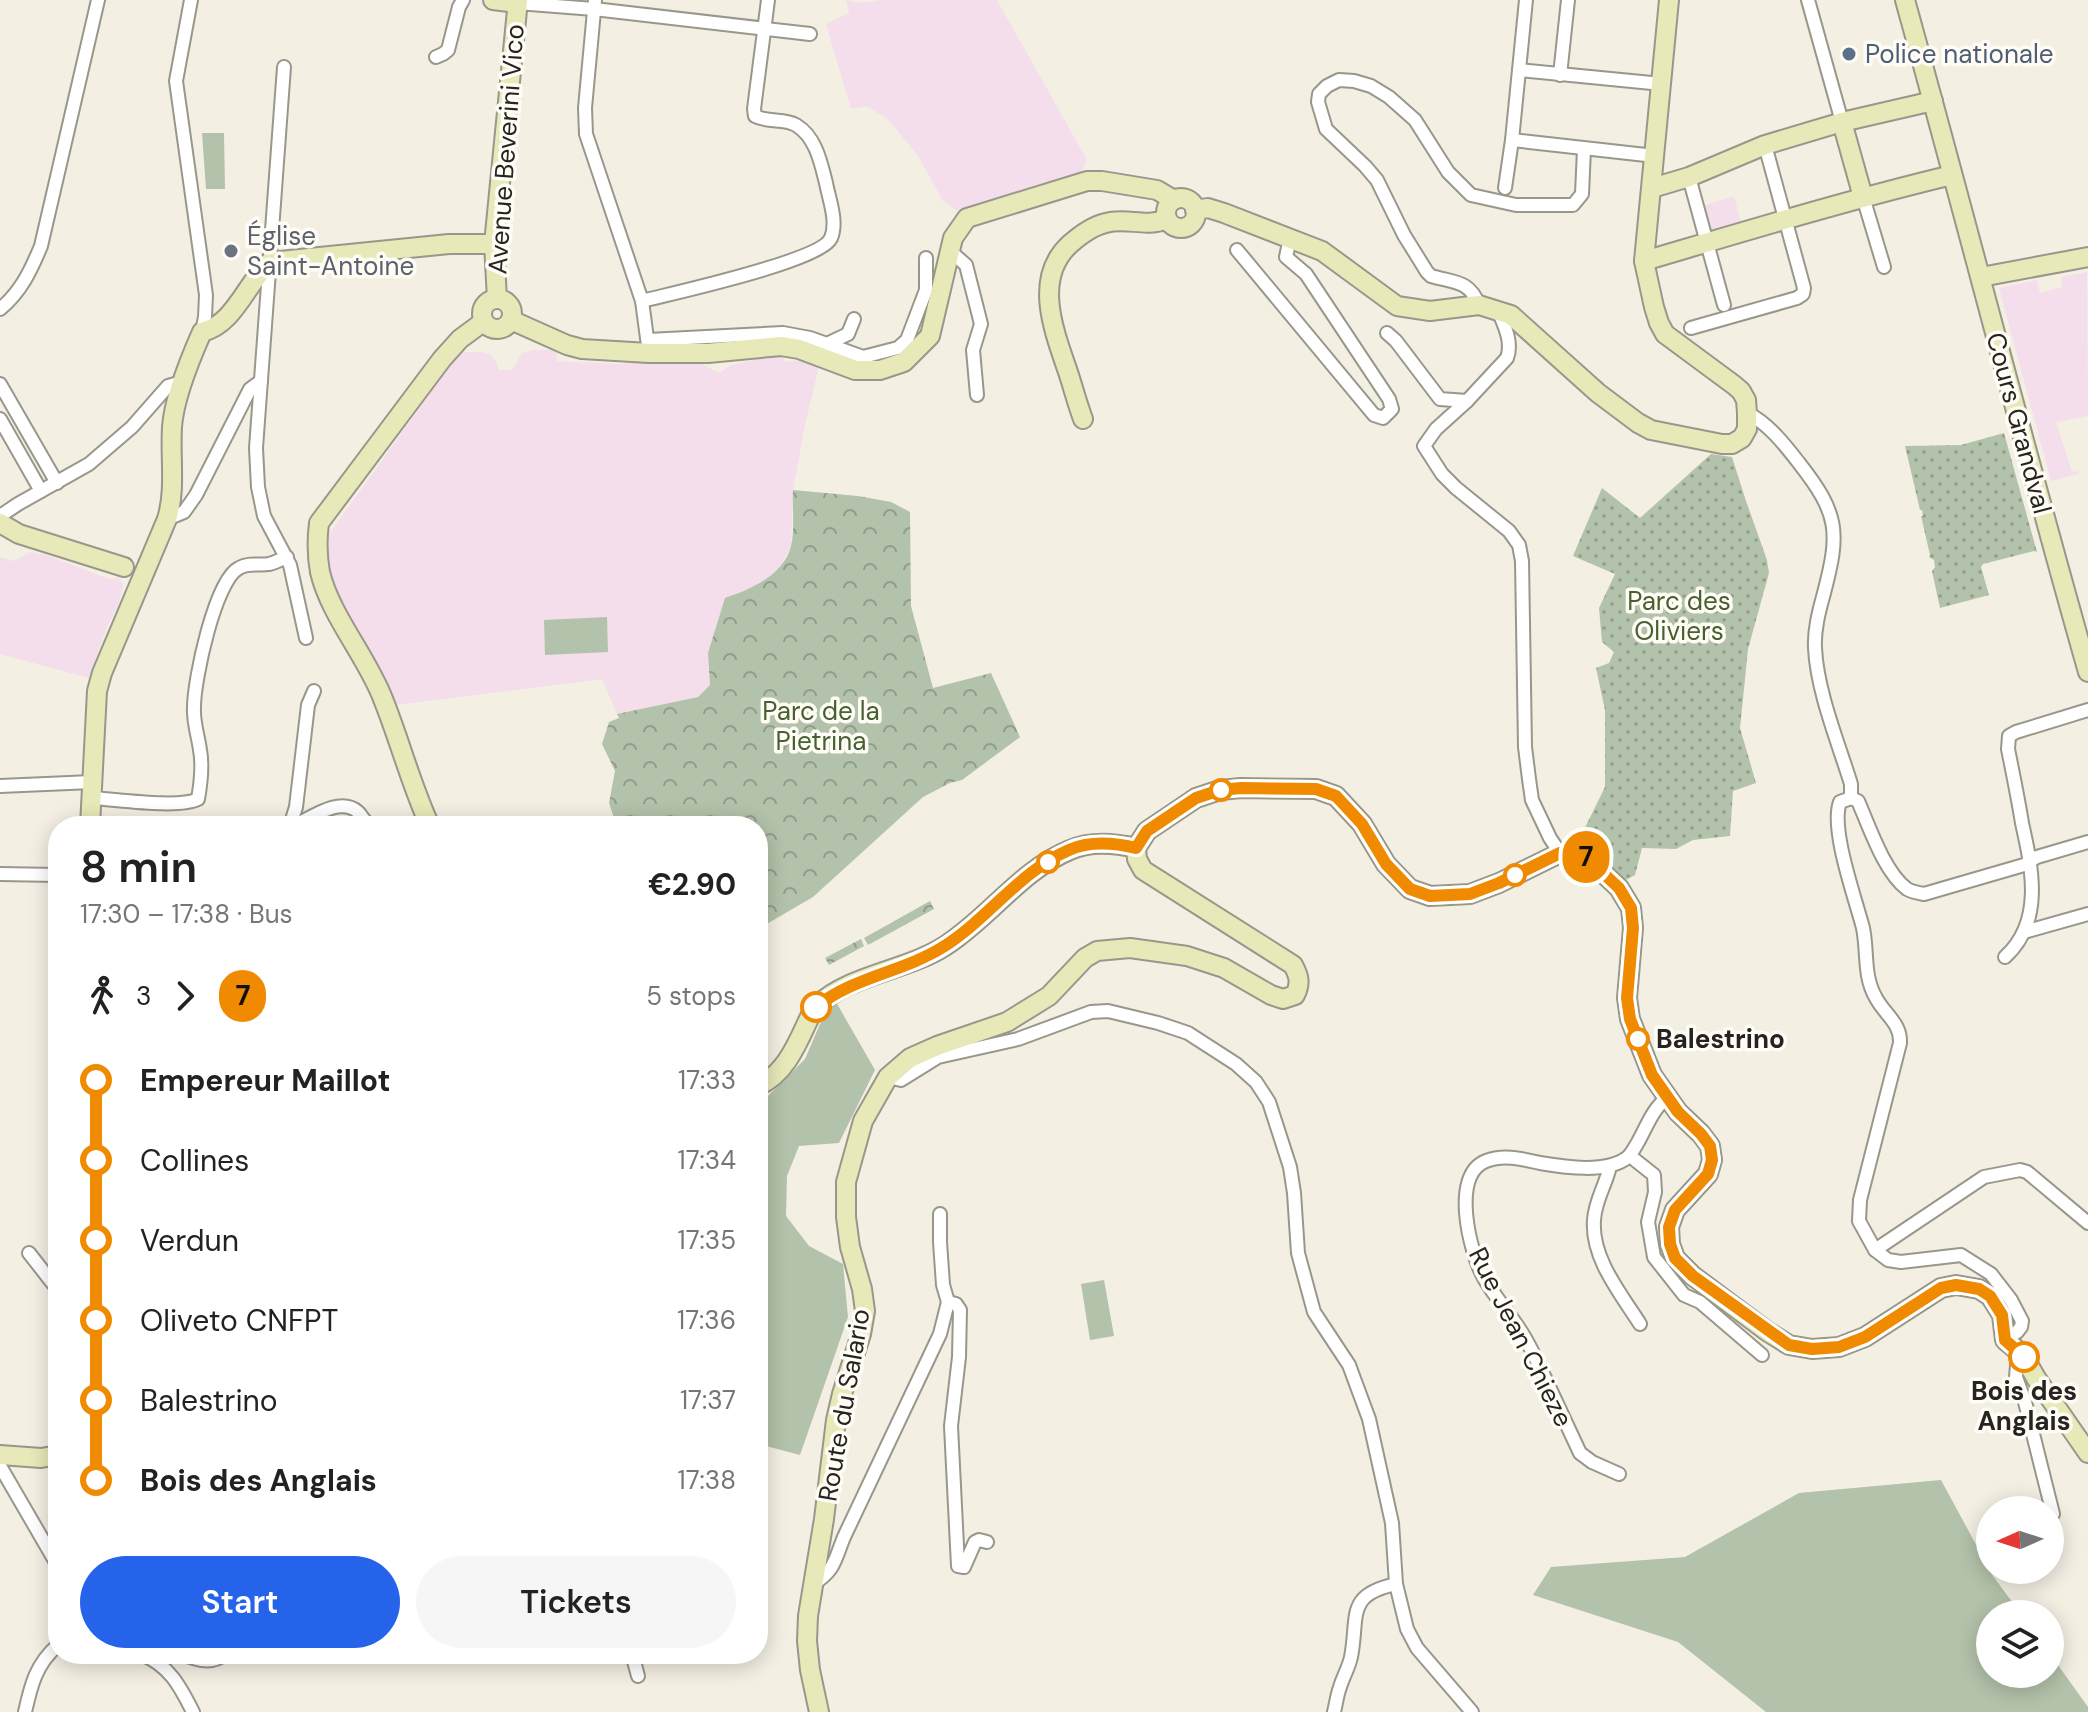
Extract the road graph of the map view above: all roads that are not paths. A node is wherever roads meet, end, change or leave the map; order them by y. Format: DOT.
graph roads {
  1 [pos="98,0"];
  2 [pos="191,0"];
  3 [pos="463,0"];
  4 [pos="493,0"];
  5 [pos="768,0"];
  6 [pos="1526,0"];
  7 [pos="1568,0"];
  8 [pos="1669,0"];
  9 [pos="1808,0"];
  10 [pos="1905,0"];
  11 [pos="518,1"];
  12 [pos="595,4"];
  13 [pos="765,28"];
  14 [pos="810,34"];
  15 [pos="436,57"];
  16 [pos="284,67"];
  17 [pos="1519,70"];
  18 [pos="1560,75"];
  19 [pos="1662,84"];
  20 [pos="1933,101"];
  21 [pos="1842,122"];
  22 [pos="1512,140"];
  23 [pos="1765,145"];
  24 [pos="1584,149"];
  25 [pos="1655,156"];
  26 [pos="1952,175"];
  27 [pos="1689,177"];
  28 [pos="1505,188"];
  29 [pos="1652,188"];
  30 [pos="1863,197"];
  31 [pos="1174,200"];
  32 [pos="1195,210"];
  33 [pos="1166,219"];
  34 [pos="1785,221"];
  35 [pos="1290,238"];
  36 [pos="1706,243"];
  37 [pos="494,244"];
  38 [pos="1237,250"];
  39 [pos="950,251"];
  40 [pos="2088,257"];
  41 [pos="926,258"];
  42 [pos="1644,261"];
  43 [pos="270,262"];
  44 [pos="1884,267"];
  45 [pos="1981,277"];
  46 [pos="497,299"];
  47 [pos="642,301"];
  48 [pos="1724,305"];
  49 [pos="1488,307"];
  50 [pos="0,309"];
  51 [pos="854,319"];
  52 [pos="511,320"];
  53 [pos="483,322"];
  54 [pos="1691,328"];
  55 [pos="202,332"];
  56 [pos="1387,333"];
  57 [pos="827,344"];
  58 [pos="654,346"];
  59 [pos="261,381"];
  60 [pos="182,382"];
  61 [pos="0,384"];
  62 [pos="977,395"];
  63 [pos="1467,401"];
  64 [pos="1747,413"];
  65 [pos="0,419"];
  66 [pos="1083,419"];
  67 [pos="57,483"];
  68 [pos="41,491"];
  69 [pos="0,516"];
  70 [pos="167,519"];
  71 [pos="0,523"];
  72 [pos="287,557"];
  73 [pos="124,567"];
  74 [pos="145,574"];
  75 [pos="306,638"];
  76 [pos="2088,672"];
  77 [pos="314,691"];
  78 [pos="2088,710"];
  79 [pos="0,786"];
  80 [pos="91,790"];
  81 [pos="1851,798"];
  82 [pos="90,816"];
  83 [pos="294,816"];
  84 [pos="314,816"];
  85 [pos="360,816"];
  86 [pos="425,816"];
  87 [pos="2088,842"];
  88 [pos="1136,848"];
  89 [pos="1560,853"];
  90 [pos="2030,860"];
  91 [pos="0,874"];
  92 [pos="48,875"];
  93 [pos="2088,914"];
  94 [pos="2024,932"];
  95 [pos="2005,957"];
  96 [pos="888,1077"];
  97 [pos="768,1079"];
  98 [pos="1668,1097"];
  99 [pos="1630,1156"];
  100 [pos="1610,1166"];
  101 [pos="940,1214"];
  102 [pos="2088,1223"];
  103 [pos="1875,1250"];
  104 [pos="29,1253"];
  105 [pos="48,1277"];
  106 [pos="948,1302"];
  107 [pos="1640,1324"];
  108 [pos="2005,1340"];
  109 [pos="1762,1355"];
  110 [pos="2023,1355"];
  111 [pos="2088,1453"];
  112 [pos="0,1455"];
  113 [pos="48,1457"];
  114 [pos="0,1466"];
  115 [pos="1619,1474"];
  116 [pos="2048,1496"];
  117 [pos="987,1542"];
  118 [pos="48,1549"];
  119 [pos="813,1584"];
  120 [pos="1396,1584"];
  121 [pos="48,1655"];
  122 [pos="158,1664"];
  123 [pos="635,1664"];
  124 [pos="638,1676"];
  125 [pos="25,1712"];
  126 [pos="193,1712"];
  127 [pos="819,1712"];
  128 [pos="1334,1712"];
  129 [pos="1472,1712"];
  1 -- 50 [label="street"];
  2 -- 55 [label="street"];
  3 -- 15 [label="street"];
  4 -- 11 [label="main road"];
  5 -- 13 [label="street"];
  6 -- 17 [label="street"];
  7 -- 18 [label="street"];
  8 -- 19 [label="main road"];
  9 -- 21 [label="street"];
  10 -- 20 [label="main road, Cours Grandval"];
  11 -- 12 [label="street"];
  11 -- 37 [label="main road, Avenue Beverini Vico"];
  12 -- 13 [label="street"];
  12 -- 47 [label="street"];
  13 -- 14 [label="street"];
  13 -- 47 [label="street"];
  16 -- 43 [label="street"];
  17 -- 18 [label="street"];
  17 -- 22 [label="street"];
  18 -- 19 [label="street"];
  19 -- 25 [label="main road"];
  20 -- 21 [label="main road"];
  20 -- 26 [label="main road, Cours Grandval"];
  21 -- 23 [label="main road"];
  21 -- 30 [label="main road"];
  22 -- 24 [label="street"];
  22 -- 28 [label="street"];
  23 -- 27 [label="main road"];
  23 -- 34 [label="street"];
  24 -- 25 [label="street"];
  24 -- 49 [label="street"];
  25 -- 29 [label="main road"];
  26 -- 30 [label="main road"];
  26 -- 45 [label="main road, Cours Grandval"];
  27 -- 29 [label="main road"];
  27 -- 36 [label="street"];
  29 -- 42 [label="main road"];
  30 -- 34 [label="main road"];
  30 -- 44 [label="street"];
  31 -- 32 [label="main road"];
  31 -- 33 [label="main road"];
  31 -- 39 [label="main road"];
  32 -- 33 [label="main road"];
  32 -- 35 [label="main road"];
  33 -- 66 [label="main road"];
  34 -- 36 [label="main road"];
  34 -- 54 [label="street"];
  35 -- 38 [label="street"];
  35 -- 49 [label="main road"];
  36 -- 42 [label="main road"];
  36 -- 48 [label="street"];
  37 -- 43 [label="main road"];
  37 -- 46 [label="main road, Avenue Beverini Vico"];
  39 -- 58 [label="main road"];
  39 -- 62 [label="street"];
  40 -- 45 [label="main road"];
  41 -- 57 [label="street"];
  42 -- 64 [label="main road"];
  43 -- 55 [label="main road"];
  43 -- 59 [label="street"];
  45 -- 76 [label="main road, Cours Grandval"];
  46 -- 52 [label="main road"];
  46 -- 53 [label="main road"];
  47 -- 58 [label="street"];
  49 -- 63 [label="street"];
  49 -- 64 [label="main road"];
  51 -- 57 [label="street"];
  52 -- 53 [label="main road"];
  52 -- 58 [label="main road"];
  53 -- 86 [label="main road"];
  55 -- 60 [label="main road"];
  56 -- 63 [label="street"];
  57 -- 58 [label="street"];
  59 -- 70 [label="street"];
  59 -- 72 [label="street"];
  60 -- 67 [label="street"];
  60 -- 70 [label="main road"];
  61 -- 67 [label="street"];
  63 -- 89 [label="street"];
  64 -- 81 [label="street"];
  65 -- 68 [label="street"];
  67 -- 68 [label="street"];
  68 -- 69 [label="street"];
  70 -- 74 [label="main road"];
  71 -- 73 [label="main road"];
  72 -- 75 [label="street"];
  72 -- 80 [label="street"];
  73 -- 74 [label="street"];
  74 -- 80 [label="main road"];
  77 -- 83 [label="street"];
  78 -- 90 [label="street"];
  79 -- 80 [label="street"];
  80 -- 82 [label="main road"];
  81 -- 90 [label="street"];
  81 -- 103 [label="street"];
  84 -- 85 [label="street"];
  87 -- 90 [label="street"];
  88 -- 89 [label="main road"];
  88 -- 96 [label="main road, Route du Salario"];
  88 -- 97 [label="main road"];
  89 -- 98 [label="main road"];
  90 -- 94 [label="street"];
  91 -- 92 [label="street"];
  93 -- 94 [label="street"];
  94 -- 95 [label="street"];
  96 -- 119 [label="main road, Route du Salario"];
  96 -- 120 [label="street"];
  98 -- 99 [label="street"];
  98 -- 108 [label="main road"];
  99 -- 100 [label="street, Rue Jean Chieze"];
  99 -- 109 [label="street"];
  100 -- 107 [label="street"];
  100 -- 115 [label="street, Rue Jean Chieze"];
  101 -- 106 [label="street"];
  102 -- 103 [label="street"];
  103 -- 108 [label="street"];
  104 -- 105 [label="street"];
  106 -- 117 [label="street"];
  106 -- 119 [label="street"];
  108 -- 110 [label="main road"];
  110 -- 111 [label="main road"];
  110 -- 116 [label="street"];
  112 -- 113 [label="main road"];
  114 -- 118 [label="street"];
  119 -- 127 [label="main road, Route du Salario"];
  120 -- 128 [label="street"];
  120 -- 129 [label="street"];
  121 -- 125 [label="street"];
  122 -- 126 [label="street"];
  123 -- 124 [label="street"];
}
